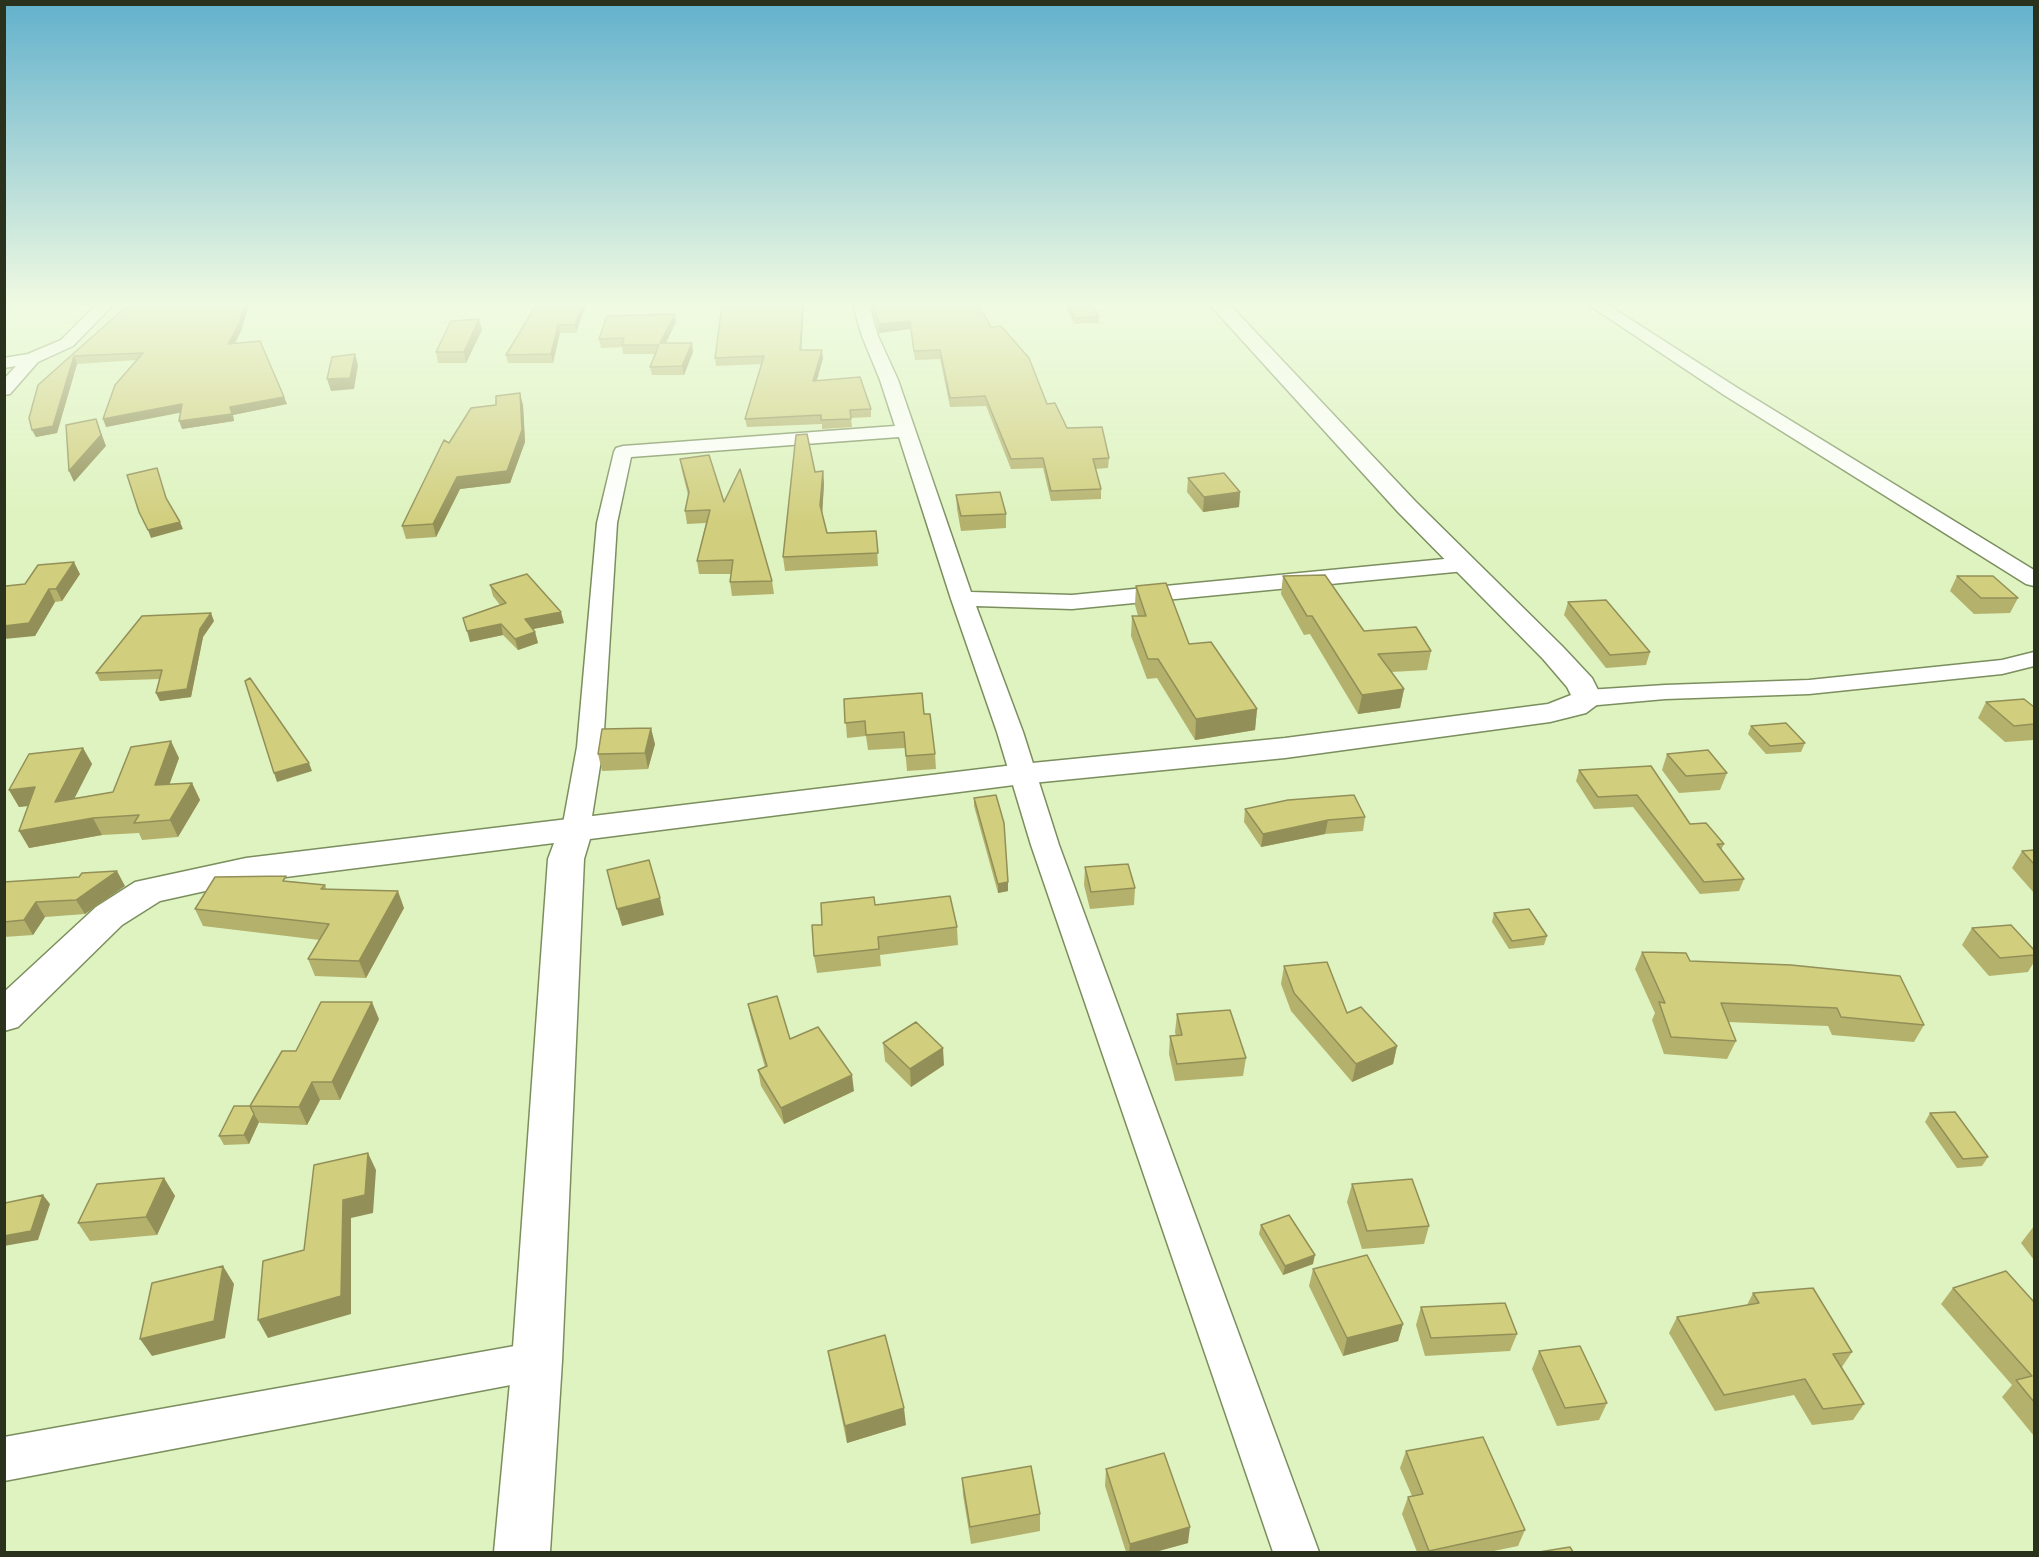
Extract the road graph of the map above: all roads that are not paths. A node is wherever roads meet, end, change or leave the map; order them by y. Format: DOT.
graph roads {
  1 [pos="15,378"];
  2 [pos="888,378"];
  3 [pos="1287,378"];
  4 [pos="1709,378"];
  5 [pos="4,390"];
  6 [pos="906,431"];
  7 [pos="1465,564"];
  8 [pos="2034,579"];
  9 [pos="962,599"];
  10 [pos="2034,659"];
  11 [pos="1587,698"];
  12 [pos="1022,774"];
  13 [pos="576,829"];
  14 [pos="4,1016"];
  15 [pos="537,1361"];
  16 [pos="4,1459"];
  17 [pos="522,1552"];
  18 [pos="1296,1552"];
  1 -- 5 [label="street"];
  2 -- 6 [label="street"];
  3 -- 7 [label="street"];
  4 -- 8 [label="street"];
  6 -- 9 [label="street"];
  6 -- 13 [label="street"];
  7 -- 9 [label="street"];
  7 -- 11 [label="street"];
  9 -- 12 [label="street"];
  10 -- 11 [label="street"];
  11 -- 12 [label="street"];
  12 -- 13 [label="street"];
  12 -- 18 [label="street"];
  13 -- 14 [label="street"];
  13 -- 15 [label="street"];
  15 -- 16 [label="street"];
  15 -- 17 [label="street"];
}
